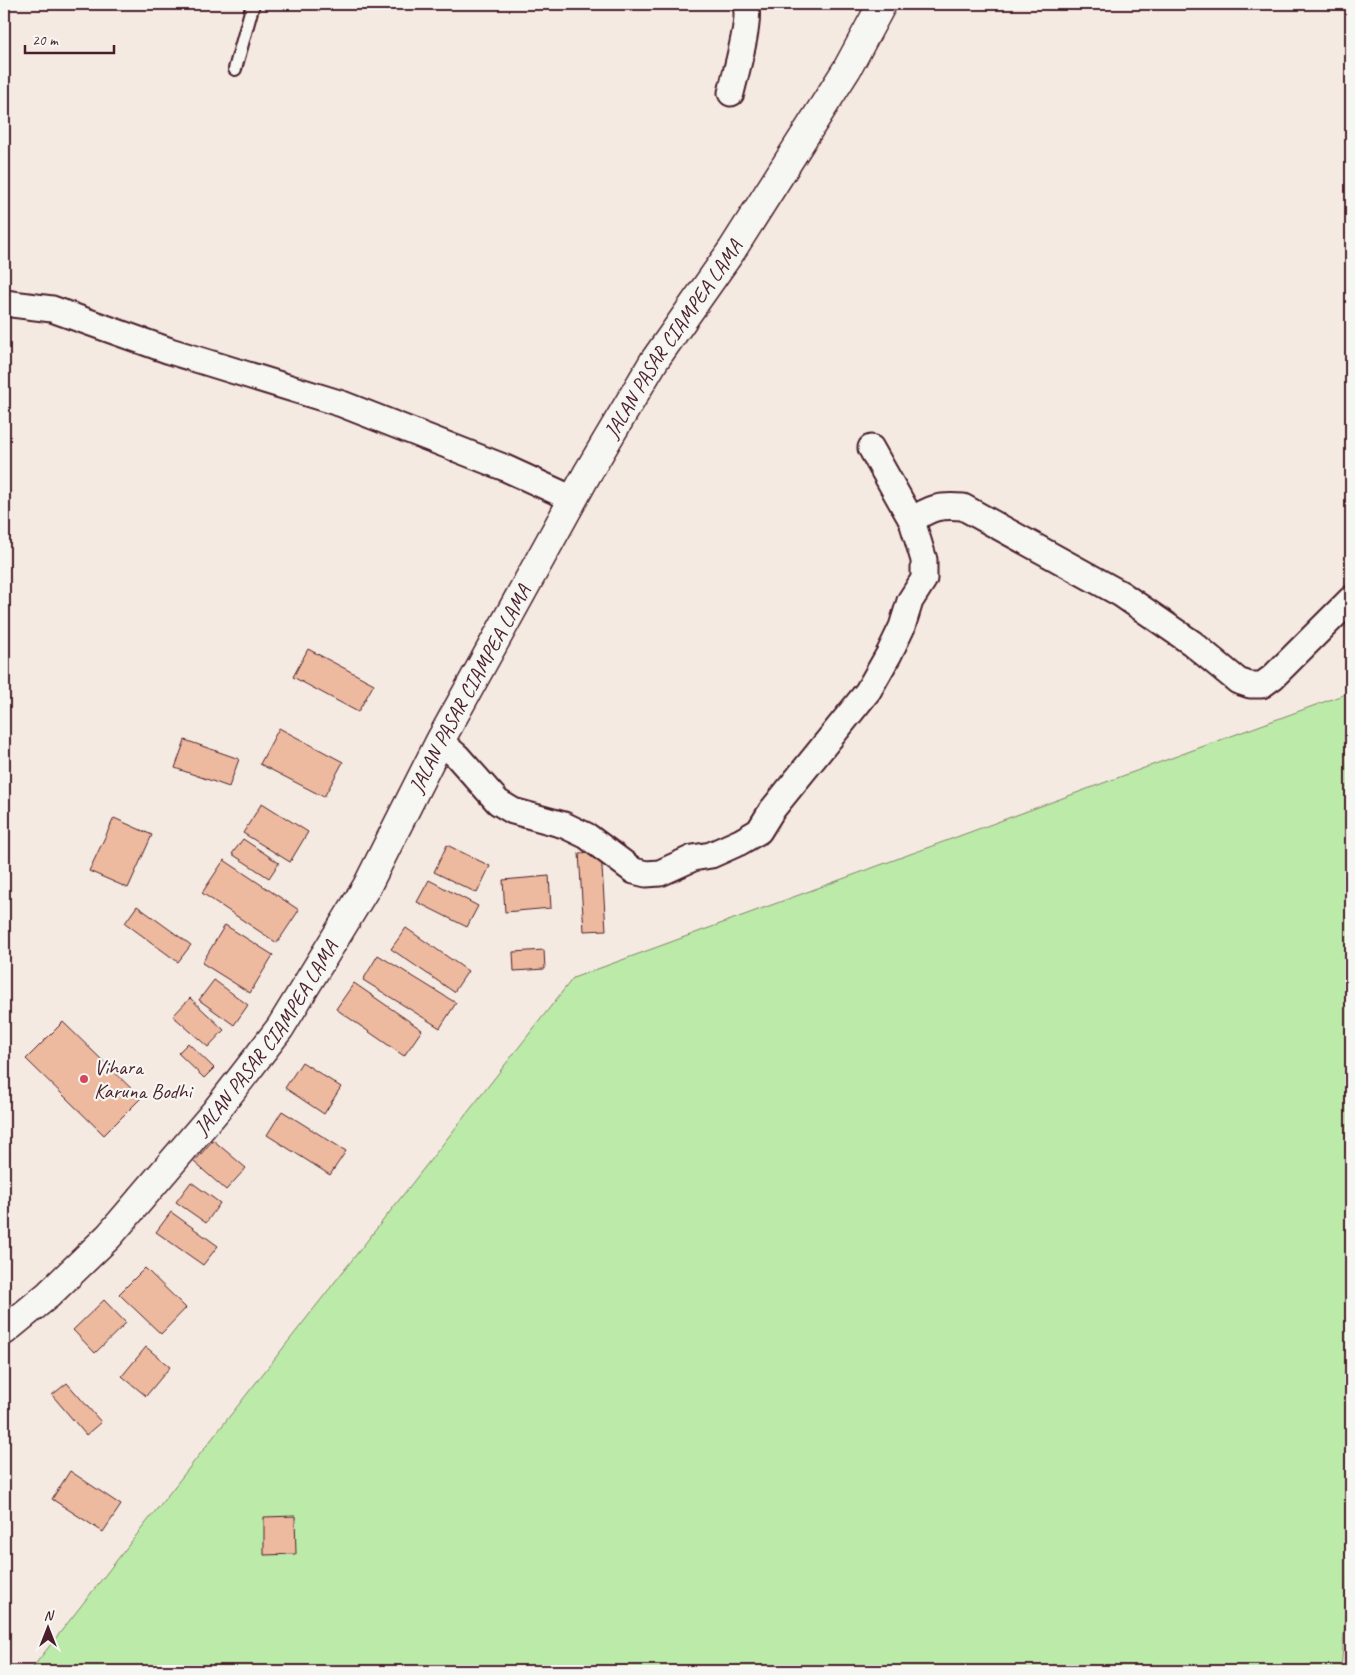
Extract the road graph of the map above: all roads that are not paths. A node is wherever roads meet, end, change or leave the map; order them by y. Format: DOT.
graph roads {
  1 [pos="253,4"];
  2 [pos="745,4"];
  3 [pos="882,4"];
  4 [pos="235,69"];
  5 [pos="731,93"];
  6 [pos="4,303"];
  7 [pos="871,448"];
  8 [pos="573,499"];
  9 [pos="912,521"];
  10 [pos="1351,599"];
  11 [pos="440,741"];
  12 [pos="4,1331"];
  1 -- 4 [label="lane"];
  2 -- 5 [label="street"];
  3 -- 8 [label="main road, JALAN PASAR CIAMPEA LAMA"];
  6 -- 8 [label="street"];
  7 -- 9 [label="street"];
  8 -- 11 [label="main road, JALAN PASAR CIAMPEA LAMA"];
  9 -- 10 [label="street"];
  9 -- 11 [label="street"];
  11 -- 12 [label="main road, JALAN PASAR CIAMPEA LAMA"];
}
